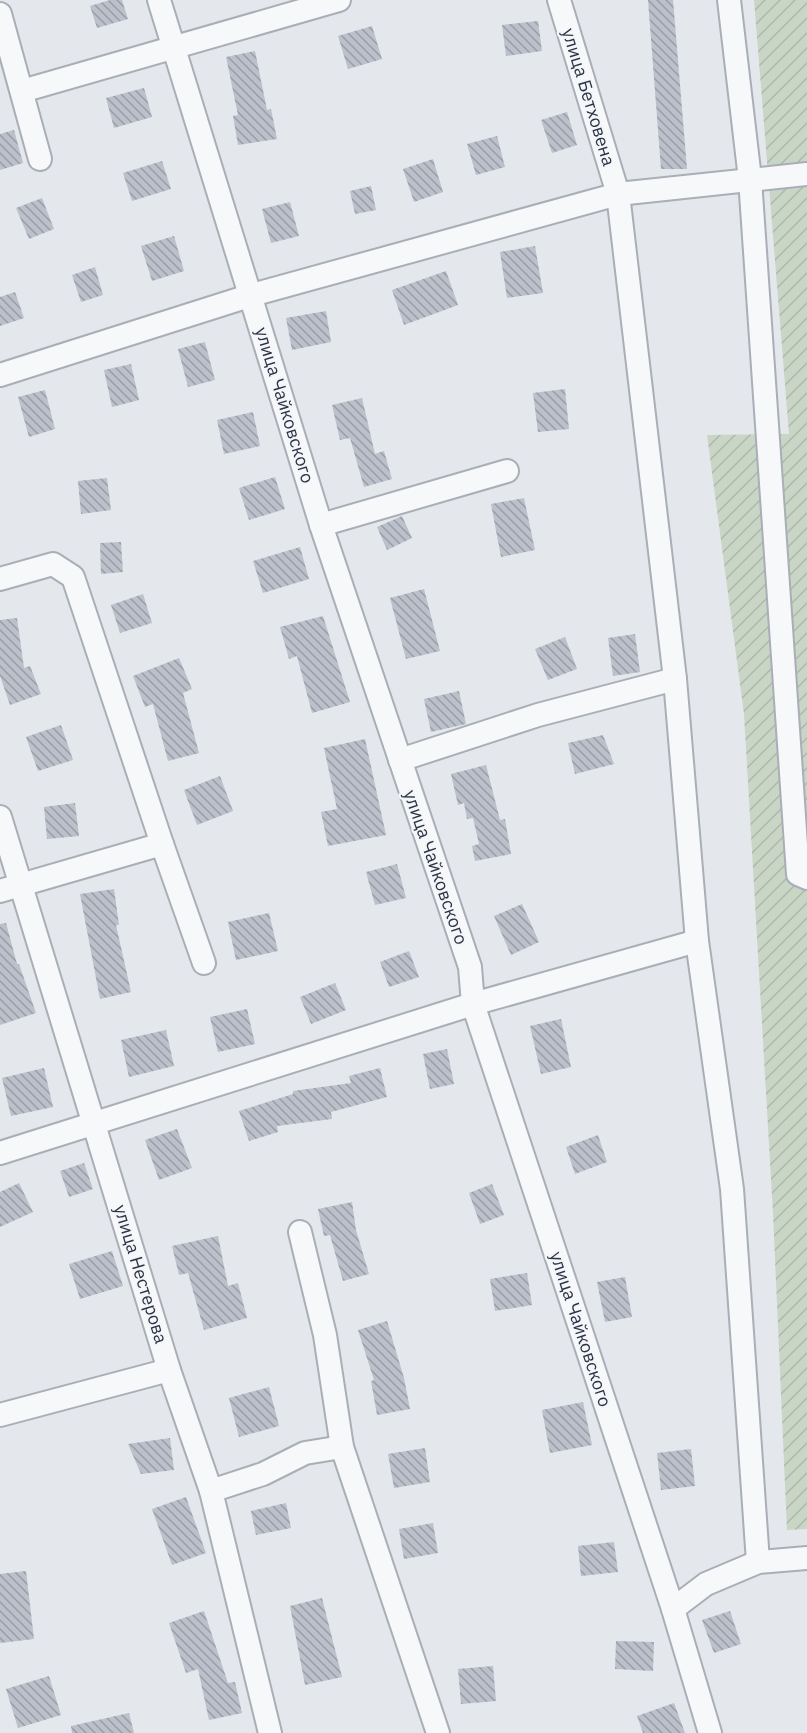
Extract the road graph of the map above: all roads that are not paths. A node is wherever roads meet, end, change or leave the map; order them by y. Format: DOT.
graph roads {
  1 [pos="159,0"];
  2 [pos="339,0"];
  3 [pos="559,0"];
  4 [pos="729,0"];
  5 [pos="0,14"];
  6 [pos="174,47"];
  7 [pos="22,91"];
  8 [pos="40,159"];
  9 [pos="807,174"];
  10 [pos="750,179"];
  11 [pos="618,194"];
  12 [pos="252,296"];
  13 [pos="0,375"];
  14 [pos="507,471"];
  15 [pos="321,525"];
  16 [pos="0,579"];
  17 [pos="675,679"];
  18 [pos="400,760"];
  19 [pos="0,817"];
  20 [pos="162,843"];
  21 [pos="807,878"];
  22 [pos="11,888"];
  23 [pos="697,941"];
  24 [pos="204,963"];
  25 [pos="473,1004"];
  26 [pos="95,1123"];
  27 [pos="0,1153"];
  28 [pos="300,1232"];
  29 [pos="169,1370"];
  30 [pos="0,1415"];
  31 [pos="342,1447"];
  32 [pos="211,1491"];
  33 [pos="807,1558"];
  34 [pos="758,1562"];
  35 [pos="673,1609"];
  36 [pos="270,1733"];
  37 [pos="438,1733"];
  38 [pos="710,1733"];
  1 -- 6 [label="street, улица Чайковского"];
  2 -- 6 [label="street"];
  3 -- 11 [label="street, улица Бетховена"];
  4 -- 10 [label="street"];
  5 -- 7 [label="street"];
  6 -- 7 [label="street"];
  6 -- 12 [label="street, улица Чайковского"];
  7 -- 8 [label="street"];
  9 -- 10 [label="street"];
  10 -- 11 [label="street"];
  10 -- 21 [label="street"];
  11 -- 12 [label="street"];
  11 -- 17 [label="street, улица Бетховена"];
  12 -- 13 [label="street"];
  12 -- 15 [label="street, улица Чайковского"];
  14 -- 15 [label="street"];
  15 -- 18 [label="street, улица Чайковского"];
  16 -- 20 [label="street"];
  17 -- 18 [label="street"];
  17 -- 23 [label="street, улица Бетховена"];
  18 -- 25 [label="street, улица Чайковского"];
  19 -- 22 [label="street, улица Нестерова"];
  20 -- 22 [label="street"];
  20 -- 24 [label="street"];
  22 -- 26 [label="street, улица Нестерова"];
  23 -- 25 [label="street"];
  23 -- 34 [label="street, улица Бетховена"];
  25 -- 26 [label="street"];
  25 -- 35 [label="street, улица Чайковского"];
  26 -- 27 [label="street"];
  26 -- 29 [label="street, улица Нестерова"];
  28 -- 31 [label="street"];
  29 -- 30 [label="street"];
  29 -- 32 [label="street, улица Нестерова"];
  31 -- 32 [label="street"];
  31 -- 37 [label="street"];
  32 -- 36 [label="street, улица Нестерова"];
  33 -- 34 [label="street"];
  34 -- 35 [label="street"];
  35 -- 38 [label="street, улица Чайковского"];
}
